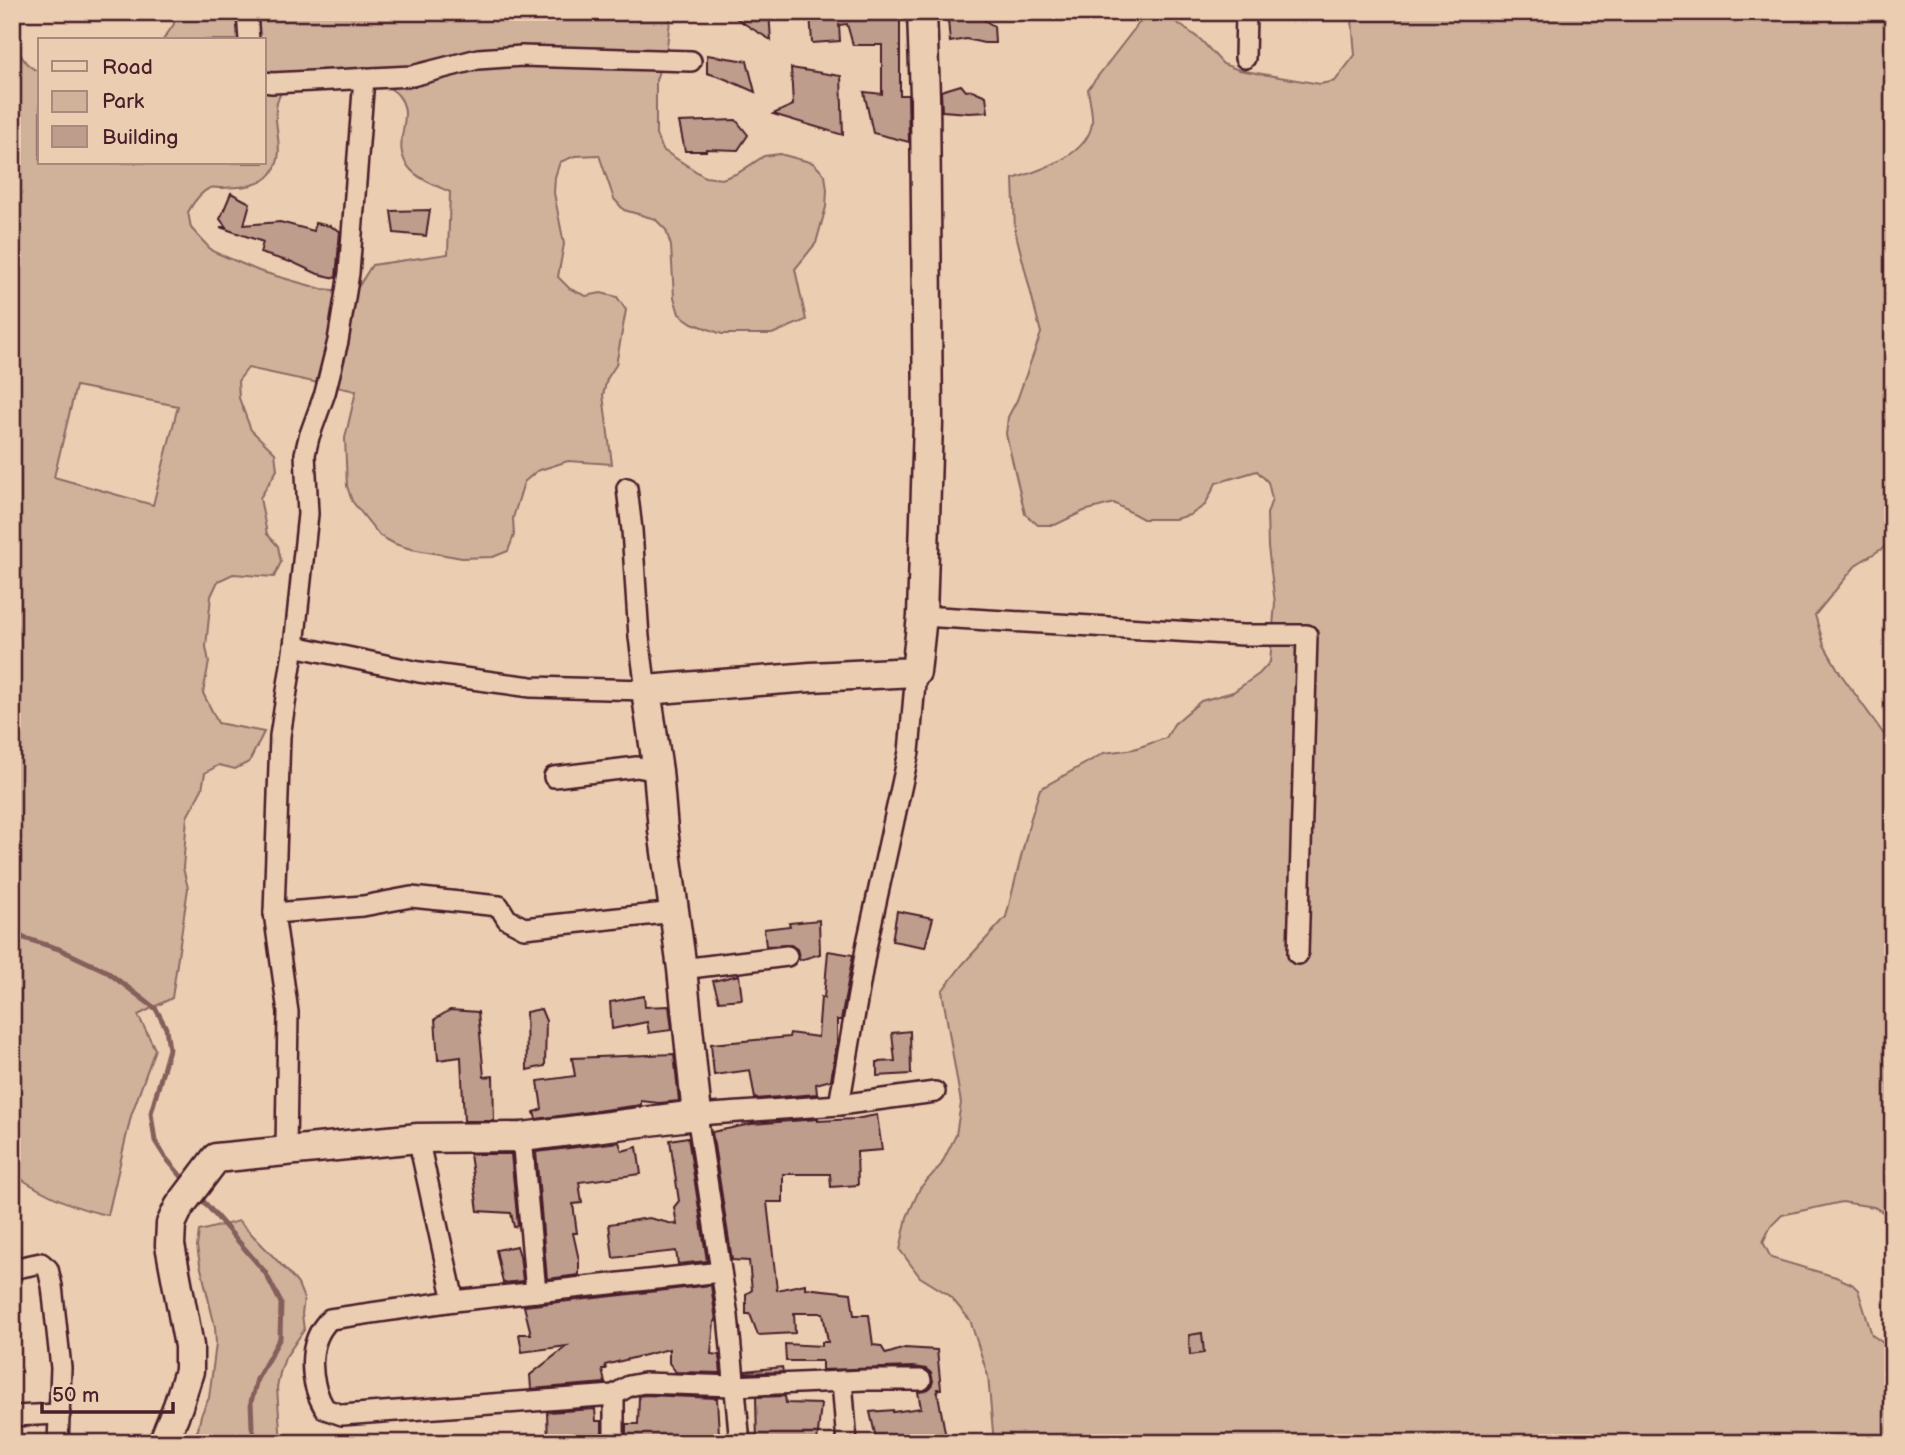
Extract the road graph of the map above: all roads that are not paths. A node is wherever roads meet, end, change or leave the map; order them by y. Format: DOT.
graph roads {
  1 [pos="247,12"];
  2 [pos="922,12"];
  3 [pos="1246,12"];
  4 [pos="248,38"];
  5 [pos="1245,58"];
  6 [pos="691,61"];
  7 [pos="364,78"];
  8 [pos="266,82"];
  9 [pos="626,488"];
  10 [pos="922,616"];
  11 [pos="294,646"];
  12 [pos="916,672"];
  13 [pos="646,690"];
  14 [pos="658,771"];
  15 [pos="554,777"];
  16 [pos="675,912"];
  17 [pos="274,914"];
  18 [pos="1298,954"];
  19 [pos="787,956"];
  20 [pos="682,969"];
  21 [pos="935,1092"];
  22 [pos="839,1105"];
  23 [pos="697,1115"];
  24 [pos="522,1137"];
  25 [pos="418,1138"];
  26 [pos="286,1151"];
  27 [pos="12,1269"];
  28 [pos="722,1272"];
  29 [pos="536,1292"];
  30 [pos="454,1301"];
  31 [pos="921,1380"];
  32 [pos="842,1381"];
  33 [pos="734,1385"];
  34 [pos="614,1395"];
  35 [pos="60,1414"];
  36 [pos="12,1416"];
  37 [pos="58,1443"];
  38 [pos="163,1443"];
  39 [pos="614,1443"];
  40 [pos="740,1443"];
  41 [pos="847,1443"];
  1 -- 4 [label="street"];
  2 -- 10 [label="street"];
  3 -- 5 [label="street"];
  6 -- 7 [label="street"];
  7 -- 8 [label="street"];
  7 -- 11 [label="street"];
  9 -- 13 [label="street"];
  10 -- 12 [label="street"];
  10 -- 18 [label="street"];
  11 -- 13 [label="street"];
  11 -- 17 [label="street"];
  12 -- 13 [label="street"];
  12 -- 22 [label="street"];
  13 -- 14 [label="street"];
  14 -- 15 [label="street"];
  14 -- 16 [label="street"];
  16 -- 17 [label="street"];
  16 -- 20 [label="street"];
  17 -- 26 [label="street"];
  19 -- 20 [label="street"];
  20 -- 23 [label="street"];
  21 -- 22 [label="street"];
  22 -- 23 [label="street"];
  23 -- 24 [label="street"];
  23 -- 28 [label="street"];
  24 -- 25 [label="street"];
  24 -- 29 [label="street"];
  25 -- 26 [label="street"];
  25 -- 30 [label="street"];
  26 -- 38 [label="street"];
  27 -- 35 [label="street"];
  28 -- 29 [label="street"];
  28 -- 33 [label="street"];
  29 -- 30 [label="street"];
  30 -- 34 [label="street"];
  31 -- 32 [label="street"];
  32 -- 33 [label="street"];
  32 -- 41 [label="street"];
  33 -- 34 [label="street"];
  33 -- 40 [label="street"];
  34 -- 39 [label="street"];
  35 -- 36 [label="street"];
  35 -- 37 [label="street"];
}
